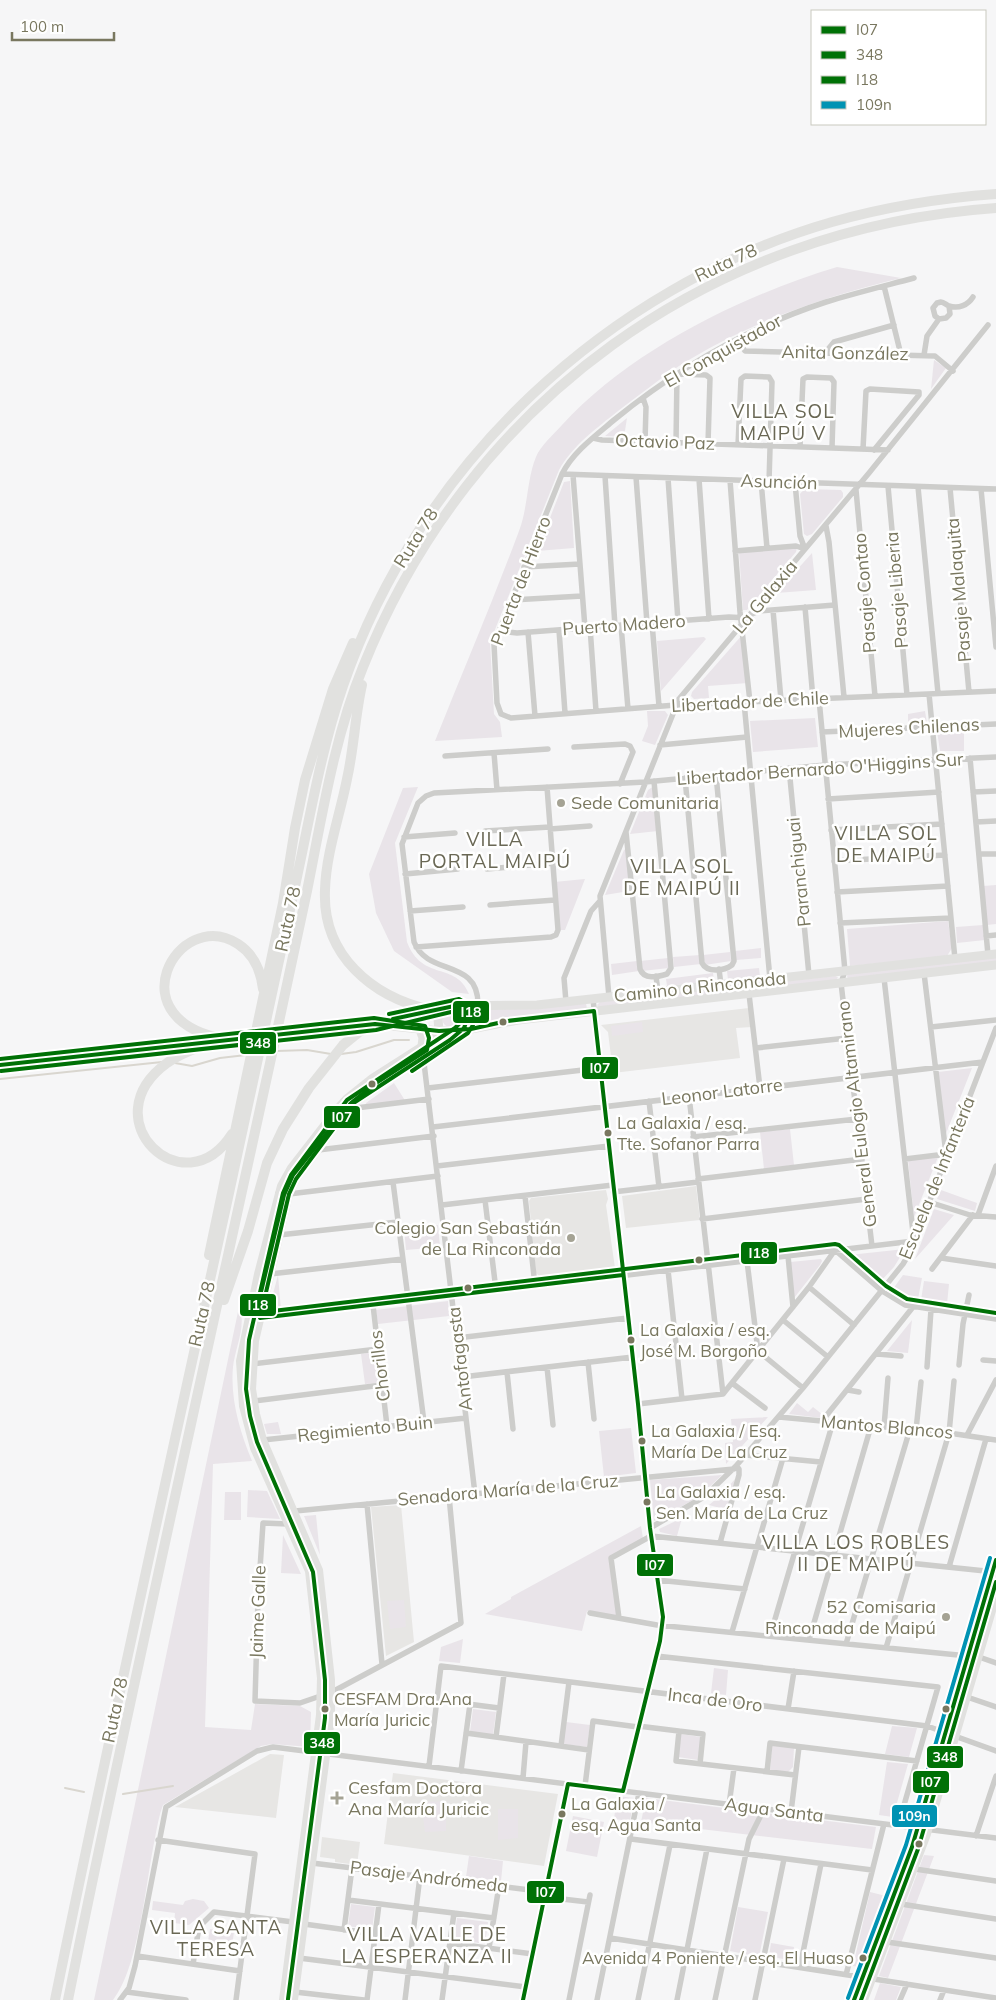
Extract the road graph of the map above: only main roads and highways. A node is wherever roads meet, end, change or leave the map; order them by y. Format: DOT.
graph roads {
  1 [pos="996,194"];
  2 [pos="996,208"];
  3 [pos="376,607"];
  4 [pos="371,648"];
  5 [pos="992,954"];
  6 [pos="996,965"];
  7 [pos="263,997"];
  8 [pos="459,1005"];
  9 [pos="442,1008"];
  10 [pos="431,1010"];
  11 [pos="375,1024"];
  12 [pos="261,1025"];
  13 [pos="420,1030"];
  14 [pos="463,1030"];
  15 [pos="439,1031"];
  16 [pos="231,1040"];
  17 [pos="212,1042"];
  18 [pos="422,1046"];
  19 [pos="254,1060"];
  20 [pos="0,1066"];
  21 [pos="235,1126"];
  22 [pos="199,1328"];
  23 [pos="206,1358"];
  24 [pos="996,1560"];
  25 [pos="994,1572"];
  26 [pos="996,1597"];
  27 [pos="993,1617"];
  28 [pos="974,1635"];
  29 [pos="984,1638"];
  30 [pos="294,1996"];
  31 [pos="55,2000"];
  32 [pos="68,2000"];
  33 [pos="283,2000"];
  34 [pos="854,2000"];
  35 [pos="864,2000"];
  1 -- 3 [label="highway, Ruta 78"];
  2 -- 4 [label="highway, Ruta 78"];
  3 -- 7 [label="highway"];
  3 -- 12 [label="highway, Ruta 78"];
  4 -- 10 [label="highway"];
  4 -- 23 [label="highway, Ruta 78"];
  5 -- 8 [label="main road, Camino a Rinconada"];
  6 -- 14 [label="main road, Camino a Rinconada"];
  7 -- 12 [label="highway"];
  7 -- 16 [label="highway"];
  8 -- 9 [label="main road, Camino a Rinconada"];
  8 -- 14 [label="main road"];
  9 -- 10 [label="main road, Camino a Rinconada"];
  9 -- 15 [label="main road"];
  10 -- 11 [label="main road, Camino a Rinconada"];
  11 -- 13 [label="main road, Camino a Rinconada"];
  11 -- 16 [label="main road, Camino a Rinconada"];
  11 -- 23 [label="highway"];
  12 -- 19 [label="highway"];
  13 -- 15 [label="main road, Camino a Rinconada"];
  13 -- 18 [label="main road"];
  14 -- 15 [label="main road, Camino a Rinconada"];
  14 -- 30 [label="main road"];
  15 -- 18 [label="main road"];
  16 -- 17 [label="main road, Camino a Rinconada"];
  17 -- 20 [label="main road, Camino a Rinconada"];
  17 -- 21 [label="highway"];
  18 -- 33 [label="main road"];
  19 -- 21 [label="highway"];
  19 -- 22 [label="highway, Ruta 78"];
  21 -- 22 [label="highway"];
  22 -- 31 [label="highway, Ruta 78"];
  23 -- 32 [label="highway, Ruta 78"];
  24 -- 25 [label="main road"];
  25 -- 28 [label="main road"];
  26 -- 27 [label="main road"];
  27 -- 29 [label="main road"];
  28 -- 29 [label="main road"];
  28 -- 34 [label="main road"];
  29 -- 35 [label="main road"];
}
